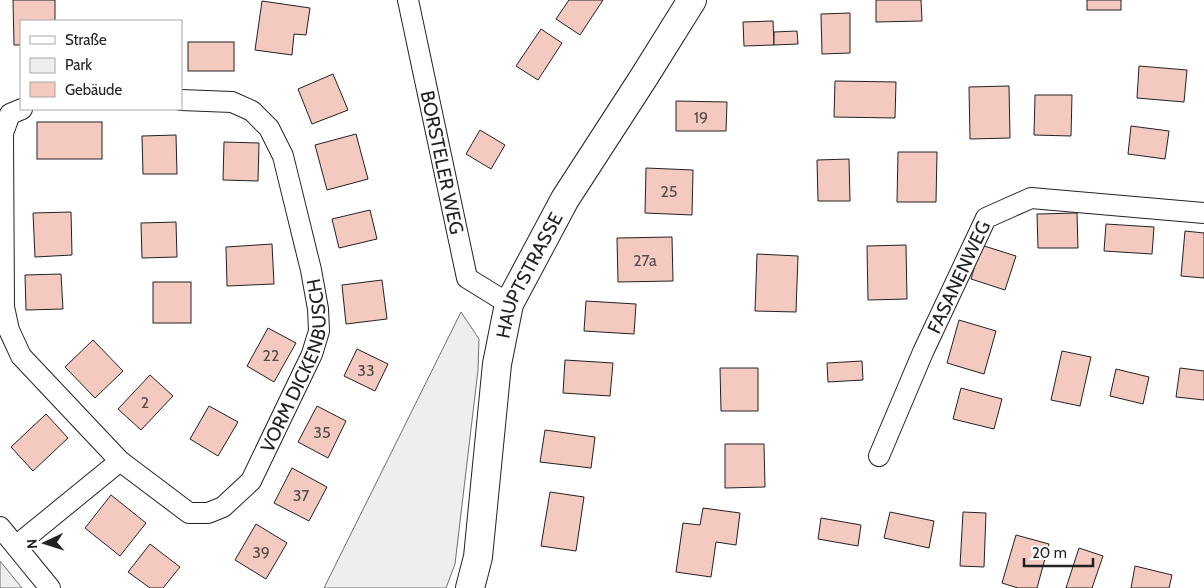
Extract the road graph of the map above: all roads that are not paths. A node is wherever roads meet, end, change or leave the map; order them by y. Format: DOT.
graph roads {
  1 [pos="408,0"];
  2 [pos="692,0"];
  3 [pos="182,100"];
  4 [pos="20,110"];
  5 [pos="1204,213"];
  6 [pos="509,304"];
  7 [pos="879,456"];
  8 [pos="120,461"];
  9 [pos="0,527"];
  10 [pos="17,546"];
  11 [pos="50,588"];
  12 [pos="470,588"];
  1 -- 6 [label="street, BORSTELER WEG"];
  2 -- 6 [label="main road, HAUPTSTRASSE"];
  3 -- 8 [label="street, VORM DICKENBUSCH"];
  4 -- 8 [label="street, VORM DICKENBUSCH"];
  5 -- 7 [label="street, FASANENWEG"];
  6 -- 12 [label="main road, HAUPTSTRASSE"];
  8 -- 10 [label="street"];
  9 -- 10 [label="street"];
  10 -- 11 [label="street"];
}
